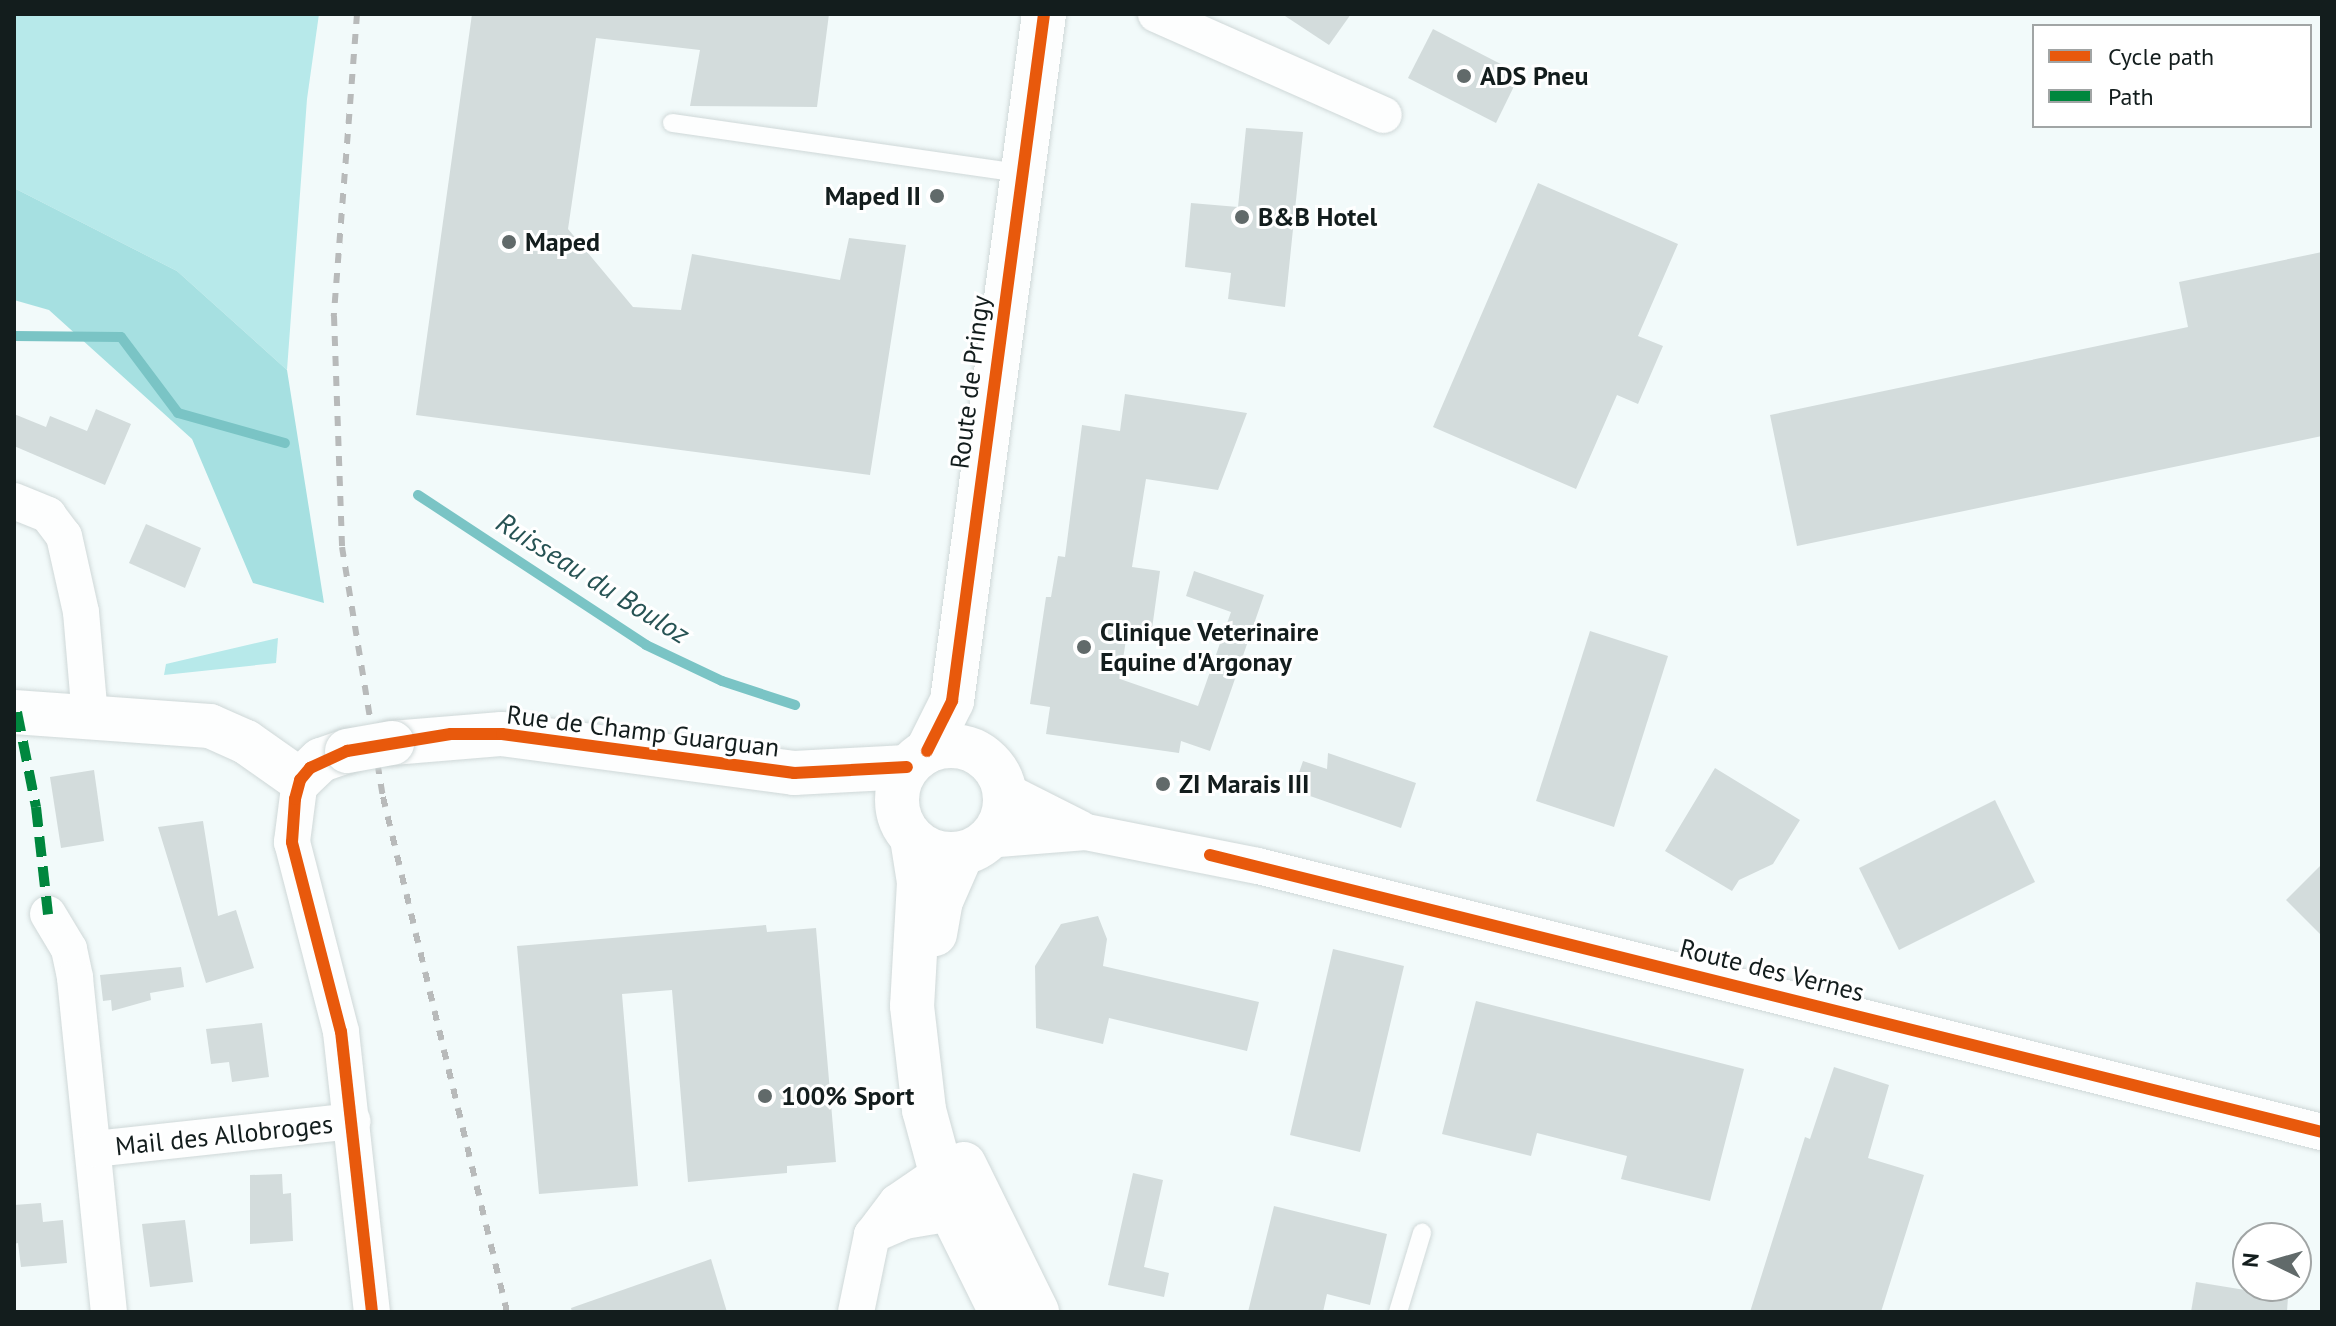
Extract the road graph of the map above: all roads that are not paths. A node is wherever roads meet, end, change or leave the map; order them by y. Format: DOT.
graph roads {
  1 [pos="1044,14"];
  2 [pos="1156,14"];
  3 [pos="1384,115"];
  4 [pos="672,123"];
  5 [pos="1021,173"];
  6 [pos="14,501"];
  7 [pos="952,701"];
  8 [pos="14,712"];
  9 [pos="90,717"];
  10 [pos="917,759"];
  11 [pos="794,773"];
  12 [pos="993,773"];
  13 [pos="300,780"];
  14 [pos="906,827"];
  15 [pos="1086,832"];
  16 [pos="974,846"];
  17 [pos="48,914"];
  18 [pos="352,1121"];
  19 [pos="2322,1132"];
  20 [pos="95,1149"];
  21 [pos="954,1190"];
  22 [pos="1422,1233"];
  23 [pos="109,1312"];
  24 [pos="372,1312"];
  25 [pos="856,1312"];
  26 [pos="1001,1312"];
  27 [pos="1037,1312"];
  28 [pos="1398,1312"];
  1 -- 5 [label="street, Route de Pringy"];
  2 -- 3 [label="street"];
  4 -- 5 [label="lane"];
  5 -- 7 [label="street, Route de Pringy"];
  6 -- 9 [label="street"];
  7 -- 10 [label="street, Route de Pringy"];
  7 -- 12 [label="street"];
  8 -- 9 [label="street"];
  9 -- 13 [label="street"];
  10 -- 11 [label="street, Rue de Champ Guarguan"];
  10 -- 12 [label="street"];
  10 -- 14 [label="street"];
  11 -- 13 [label="street, Rue de Champ Guarguan, bridge"];
  11 -- 14 [label="street, Rue de Champ Guarguan"];
  12 -- 15 [label="street, Route des Vernes"];
  12 -- 16 [label="street"];
  13 -- 18 [label="street"];
  14 -- 16 [label="street"];
  14 -- 21 [label="street"];
  15 -- 16 [label="street, Route des Vernes"];
  15 -- 19 [label="street, Route des Vernes"];
  16 -- 21 [label="street"];
  17 -- 20 [label="street, Mail des Allobroges"];
  18 -- 20 [label="street, Mail des Allobroges"];
  18 -- 24 [label="street"];
  20 -- 23 [label="street, Mail des Allobroges"];
  21 -- 25 [label="street"];
  21 -- 26 [label="street"];
  21 -- 27 [label="street"];
  22 -- 28 [label="lane"];
}
